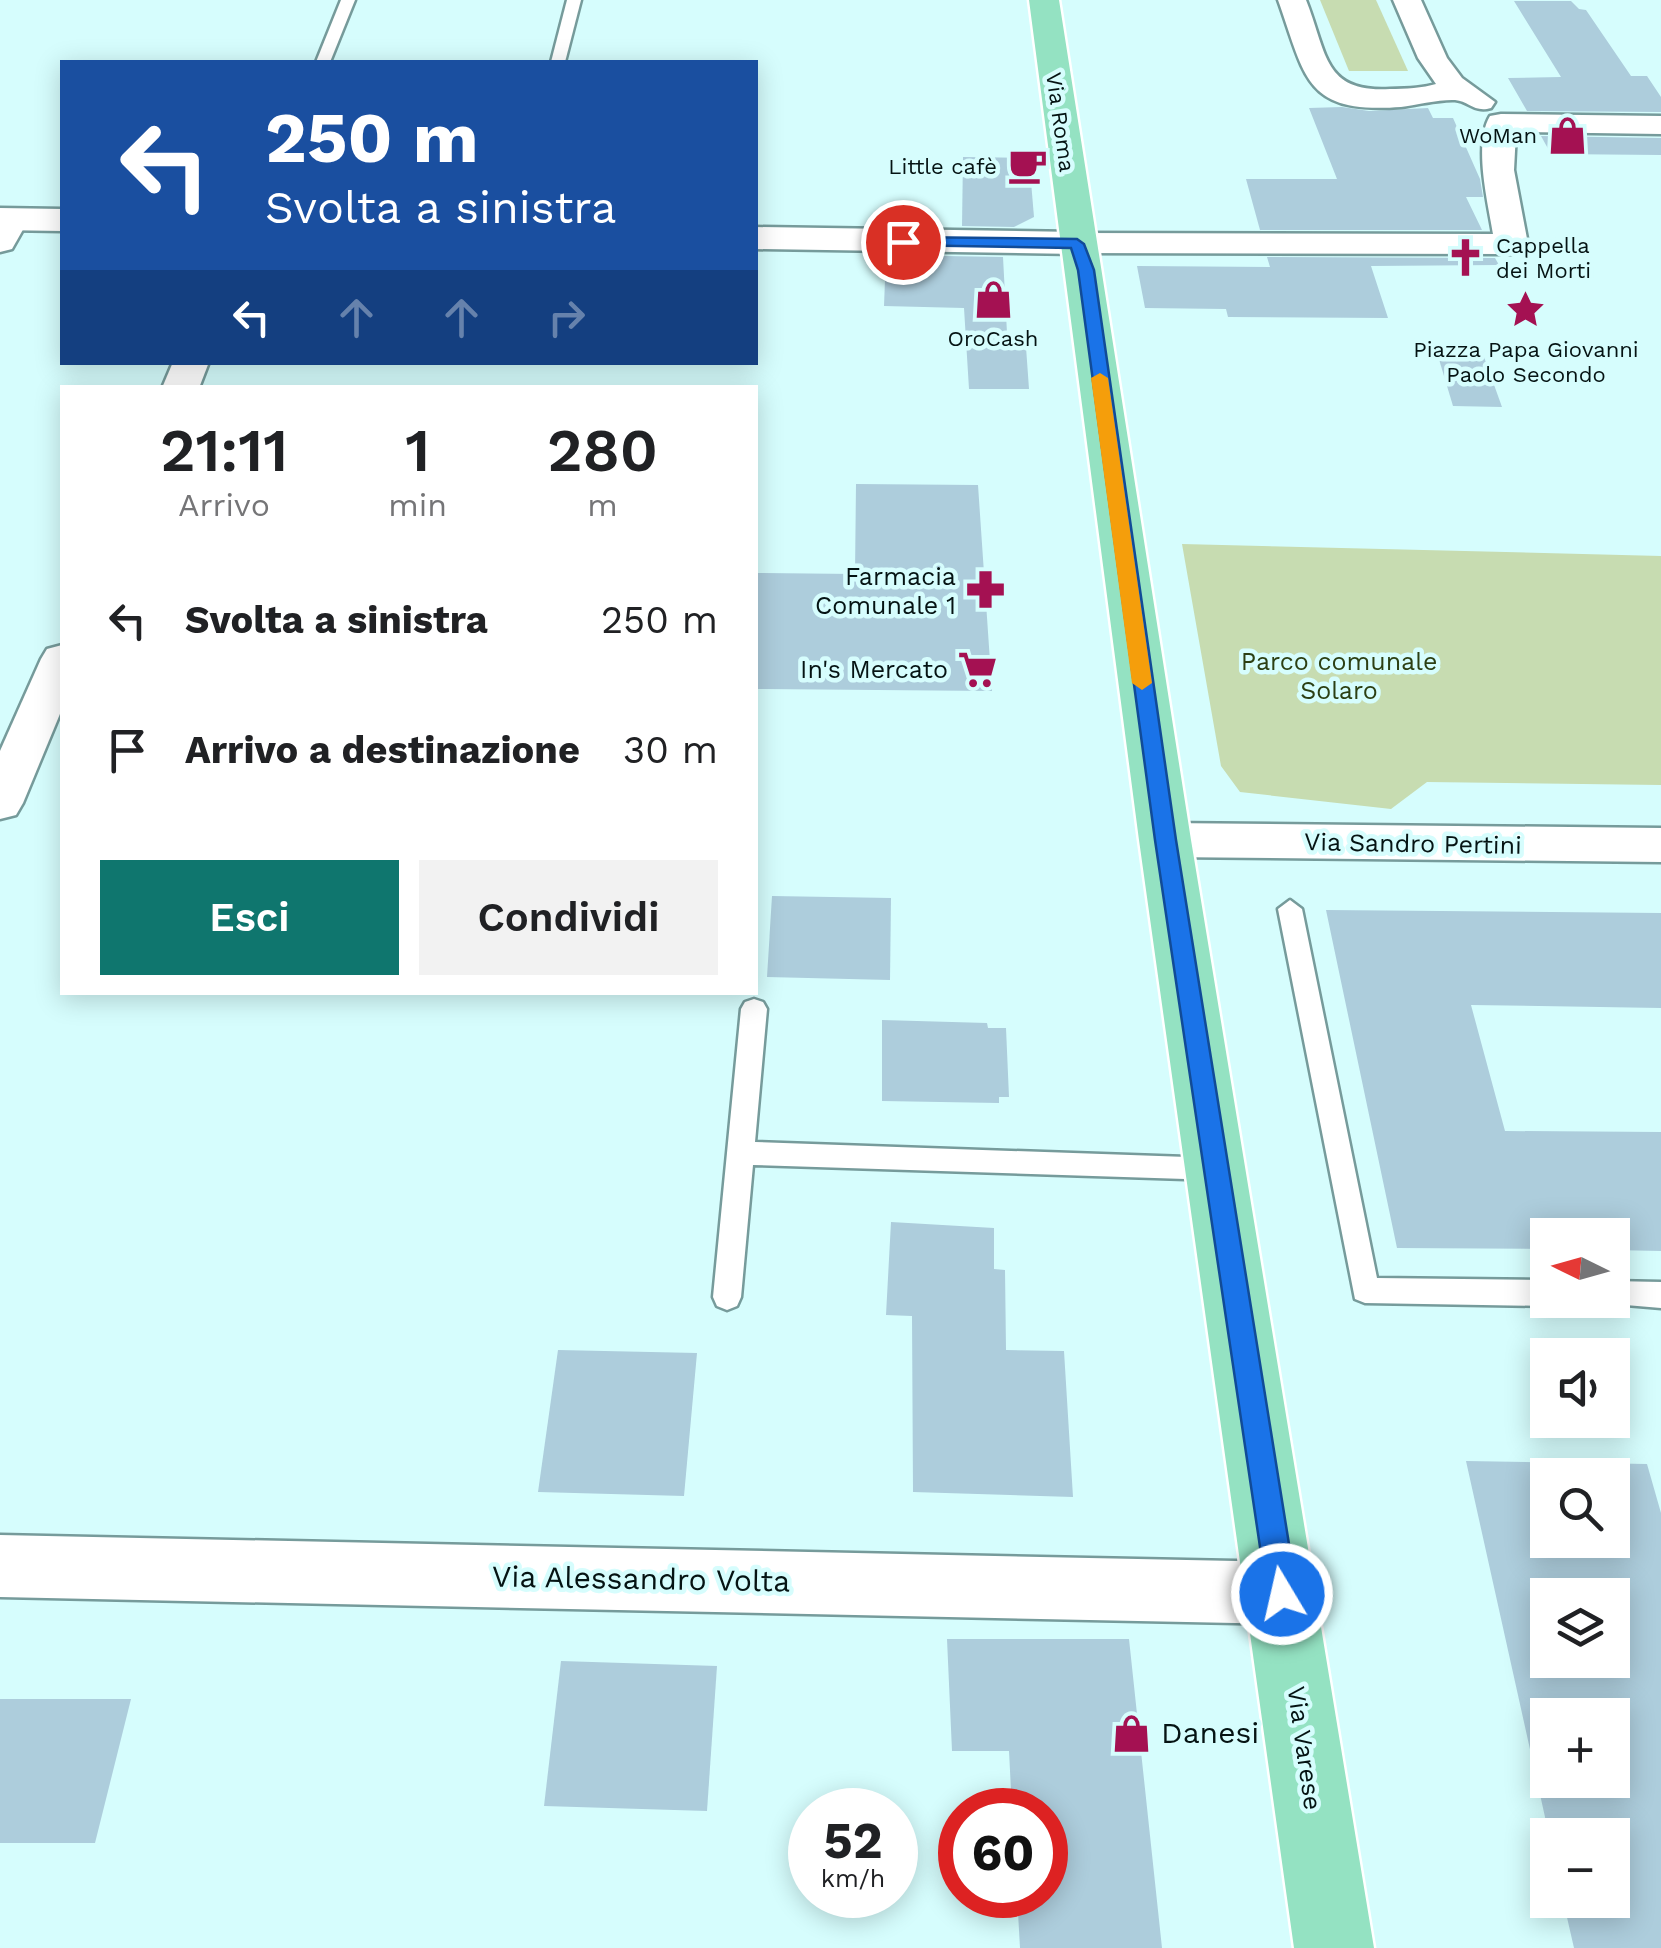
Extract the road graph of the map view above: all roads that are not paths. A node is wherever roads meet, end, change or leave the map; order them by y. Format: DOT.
graph roads {
  1 [pos="348,0"];
  2 [pos="574,0"];
  3 [pos="1044,0"];
  4 [pos="1292,0"];
  5 [pos="1406,0"];
  6 [pos="324,60"];
  7 [pos="559,60"];
  8 [pos="1451,84"];
  9 [pos="1501,123"];
  10 [pos="1661,125"];
  11 [pos="60,220"];
  12 [pos="4,227"];
  13 [pos="758,238"];
  14 [pos="1077,244"];
  15 [pos="60,664"];
  16 [pos="0,803"];
  17 [pos="1166,840"];
  18 [pos="1661,846"];
  19 [pos="1290,909"];
  20 [pos="754,1009"];
  21 [pos="742,1153"];
  22 [pos="1216,1169"];
  23 [pos="1530,1293"];
  24 [pos="1630,1294"];
  25 [pos="1661,1295"];
  26 [pos="727,1296"];
  27 [pos="0,1566"];
  28 [pos="1282,1594"];
  29 [pos="1334,1948"];
  1 -- 6 [label="lane"];
  2 -- 7 [label="lane"];
  3 -- 14 [label="main road, Via Roma"];
  4 -- 8 [label="street"];
  5 -- 8 [label="street"];
  8 -- 9 [label="street"];
  9 -- 10 [label="street"];
  9 -- 14 [label="street"];
  11 -- 12 [label="street"];
  13 -- 14 [label="street"];
  14 -- 17 [label="main road, Via Varese"];
  15 -- 16 [label="street"];
  17 -- 18 [label="street, Via Sandro Pertini"];
  17 -- 22 [label="main road, Via Varese"];
  19 -- 23 [label="lane"];
  20 -- 21 [label="lane"];
  21 -- 22 [label="lane"];
  21 -- 26 [label="lane"];
  22 -- 28 [label="main road, Via Varese"];
  24 -- 25 [label="lane"];
  27 -- 28 [label="street, Via Alessandro Volta"];
  28 -- 29 [label="main road, Via Varese"];
}
